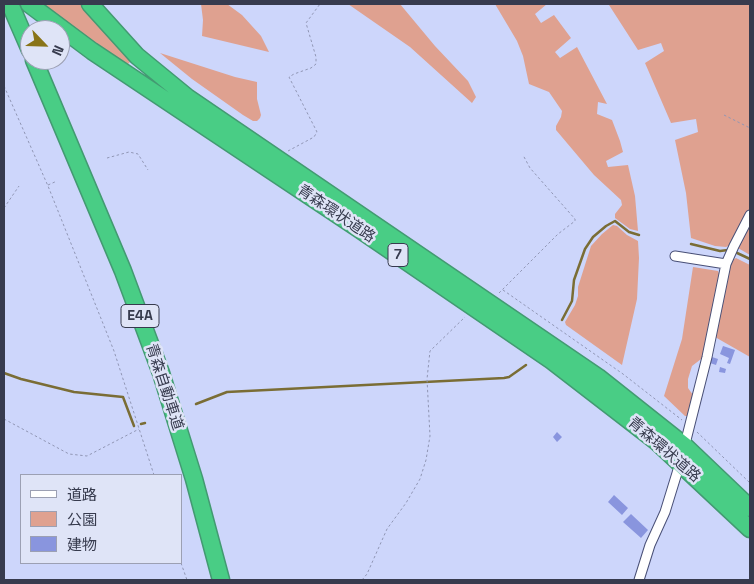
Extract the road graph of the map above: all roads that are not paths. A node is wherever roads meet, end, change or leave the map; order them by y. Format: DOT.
graph roads {
  1 [pos="10,4"];
  2 [pos="29,4"];
  3 [pos="90,4"];
  4 [pos="20,26"];
  5 [pos="38,70"];
  6 [pos="750,215"];
  7 [pos="675,256"];
  8 [pos="726,264"];
  9 [pos="482,304"];
  10 [pos="685,446"];
  11 [pos="680,462"];
  12 [pos="750,508"];
  13 [pos="750,529"];
  14 [pos="221,580"];
  15 [pos="639,580"];
  1 -- 4 [label="highway"];
  2 -- 9 [label="highway, 青森環状道路 / 7"];
  3 -- 9 [label="highway, 青森環状道路 / 7"];
  5 -- 14 [label="highway, 青森自動車道 / E4A"];
  6 -- 8 [label="street"];
  7 -- 8 [label="street"];
  8 -- 10 [label="street"];
  9 -- 10 [label="highway, 青森環状道路 / 7"];
  9 -- 11 [label="highway, 青森環状道路 / 7"];
  10 -- 11 [label="street"];
  10 -- 12 [label="highway, 青森環状道路 / 7"];
  11 -- 13 [label="highway, 青森環状道路 / 7"];
  11 -- 15 [label="street"];
}
